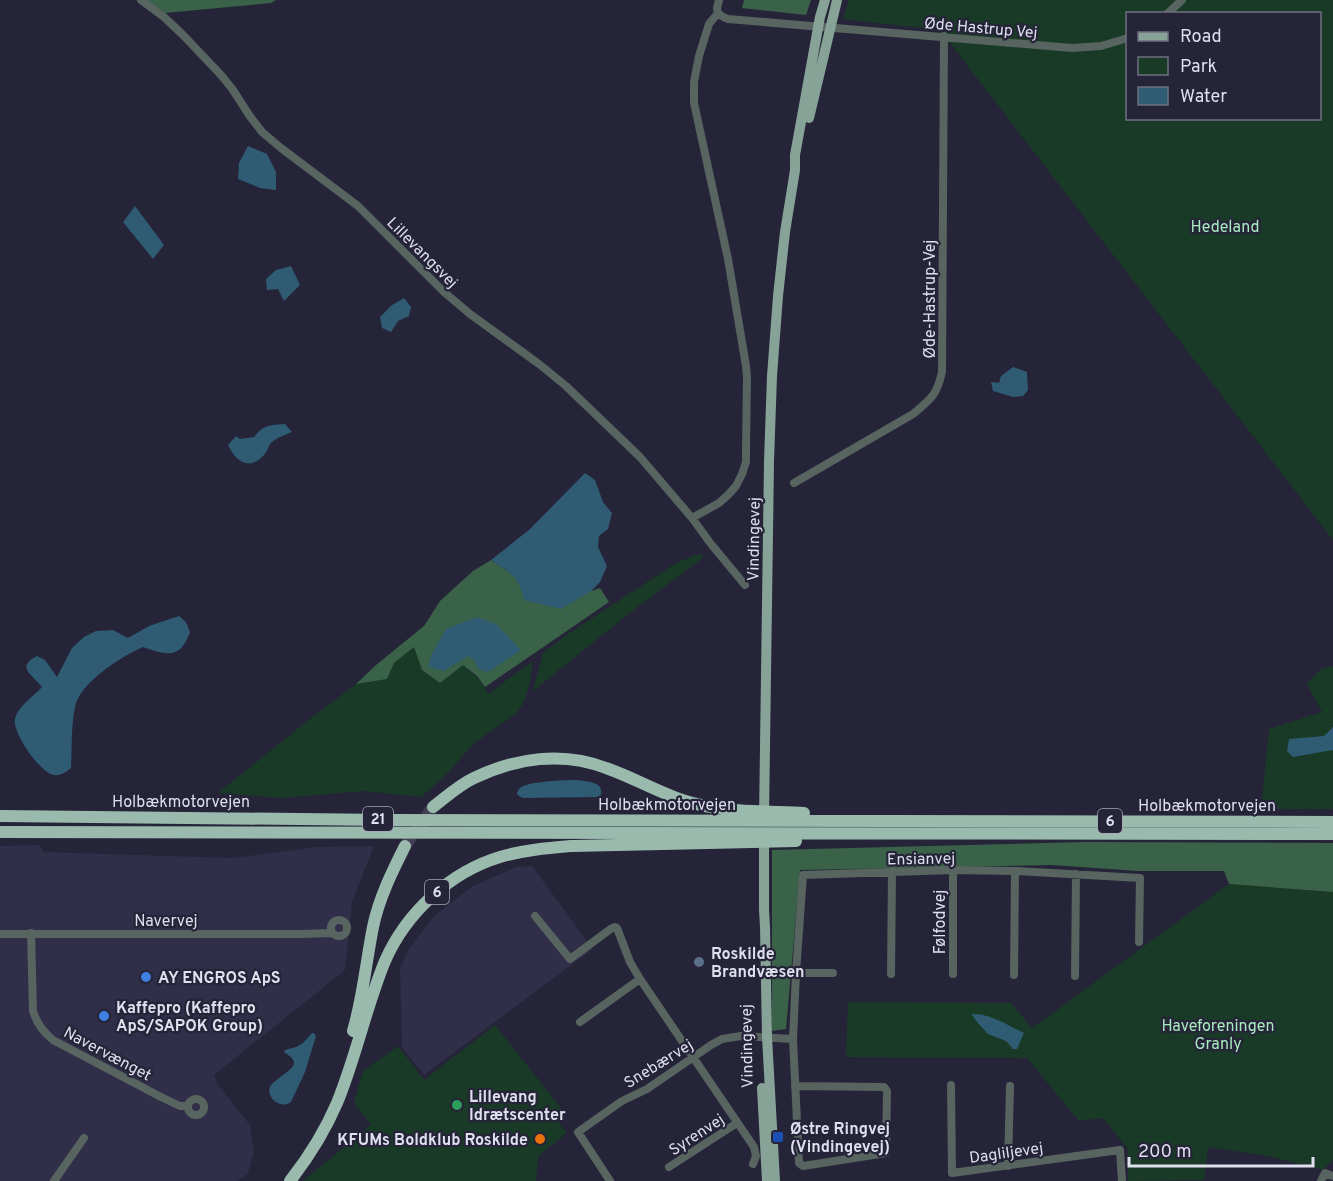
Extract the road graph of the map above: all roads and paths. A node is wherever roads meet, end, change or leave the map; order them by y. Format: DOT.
graph roads {
  1 [pos="141,0"];
  2 [pos="719,0"];
  3 [pos="825,0"];
  4 [pos="837,0"];
  5 [pos="1182,0"];
  6 [pos="1169,12"];
  7 [pos="718,13"];
  8 [pos="819,26"];
  9 [pos="831,28"];
  10 [pos="944,36"];
  11 [pos="1126,39"];
  12 [pos="795,170"];
  13 [pos="794,483"];
  14 [pos="692,518"];
  15 [pos="745,585"];
  16 [pos="433,807"];
  17 [pos="0,816"];
  18 [pos="886,821"];
  19 [pos="1333,822"];
  20 [pos="0,832"];
  21 [pos="926,834"];
  22 [pos="1333,834"];
  23 [pos="405,846"];
  24 [pos="953,870"];
  25 [pos="1015,871"];
  26 [pos="892,872"];
  27 [pos="1076,874"];
  28 [pos="536,916"];
  29 [pos="32,933"];
  30 [pos="332,933"];
  31 [pos="0,934"];
  32 [pos="1139,942"];
  33 [pos="796,973"];
  34 [pos="833,974"];
  35 [pos="891,974"];
  36 [pos="953,974"];
  37 [pos="1014,975"];
  38 [pos="1075,976"];
  39 [pos="640,980"];
  40 [pos="580,1022"];
  41 [pos="764,1036"];
  42 [pos="793,1039"];
  43 [pos="693,1057"];
  44 [pos="951,1085"];
  45 [pos="795,1086"];
  46 [pos="1010,1086"];
  47 [pos="188,1106"];
  48 [pos="737,1123"];
  49 [pos="84,1138"];
  50 [pos="753,1164"];
  51 [pos="1008,1166"];
  52 [pos="669,1167"];
  53 [pos="1333,1176"];
  54 [pos="54,1181"];
  55 [pos="282,1181"];
  56 [pos="290,1181"];
  57 [pos="610,1181"];
  58 [pos="767,1181"];
  59 [pos="775,1181"];
  60 [pos="1122,1181"];
  61 [pos="1321,1181"];
  1 -- 14 [label="street, Lillevangsvej"];
  2 -- 7 [label="street"];
  3 -- 8 [label="main road, Vindingevej"];
  4 -- 9 [label="main road, Vindingevej"];
  5 -- 6 [label="street"];
  7 -- 8 [label="street"];
  7 -- 14 [label="street"];
  8 -- 9 [label="street"];
  8 -- 12 [label="main road, Vindingevej"];
  9 -- 10 [label="street, Øde Hastrup Vej"];
  9 -- 12 [label="main road, Vindingevej"];
  10 -- 11 [label="street, Øde Hastrup Vej"];
  10 -- 13 [label="street, Øde-Hastrup-Vej"];
  12 -- 41 [label="main road, Vindingevej"];
  14 -- 15 [label="street, Lillevangsvej"];
  16 -- 18 [label="highway, 6"];
  17 -- 18 [label="highway, Holbækmotorvejen / 21"];
  18 -- 19 [label="highway, Holbækmotorvejen / 6"];
  20 -- 21 [label="highway, Holbækmotorvejen / 21"];
  21 -- 22 [label="highway, Holbækmotorvejen / 6"];
  21 -- 56 [label="highway, 6"];
  23 -- 55 [label="highway"];
  24 -- 25 [label="street, Ensianvej"];
  24 -- 26 [label="street, Ensianvej"];
  24 -- 36 [label="street, Følfodvej"];
  25 -- 27 [label="street, Ensianvej"];
  25 -- 37 [label="street"];
  26 -- 33 [label="street, Ensianvej"];
  26 -- 35 [label="street"];
  27 -- 32 [label="street, Ensianvej"];
  27 -- 38 [label="street"];
  28 -- 39 [label="street"];
  29 -- 30 [label="street, Navervej"];
  29 -- 31 [label="street, Navervej"];
  29 -- 47 [label="street, Navervænget"];
  33 -- 34 [label="street"];
  33 -- 42 [label="street, Ensianvej"];
  39 -- 40 [label="street"];
  39 -- 43 [label="street"];
  41 -- 42 [label="street, Snebærvej"];
  41 -- 43 [label="street, Snebærvej"];
  41 -- 58 [label="main road, Vindingevej"];
  41 -- 59 [label="main road, Vindingevej"];
  42 -- 45 [label="street, Ensianvej"];
  43 -- 48 [label="street"];
  43 -- 57 [label="street, Snebærvej"];
  44 -- 51 [label="street, Dagliljevej"];
  45 -- 45 [label="street, Ensianvej"];
  46 -- 51 [label="street"];
  48 -- 50 [label="street"];
  48 -- 52 [label="street, Syrenvej"];
  49 -- 54 [label="street"];
  51 -- 60 [label="street, Dagliljevej"];
  53 -- 61 [label="street"];
}
